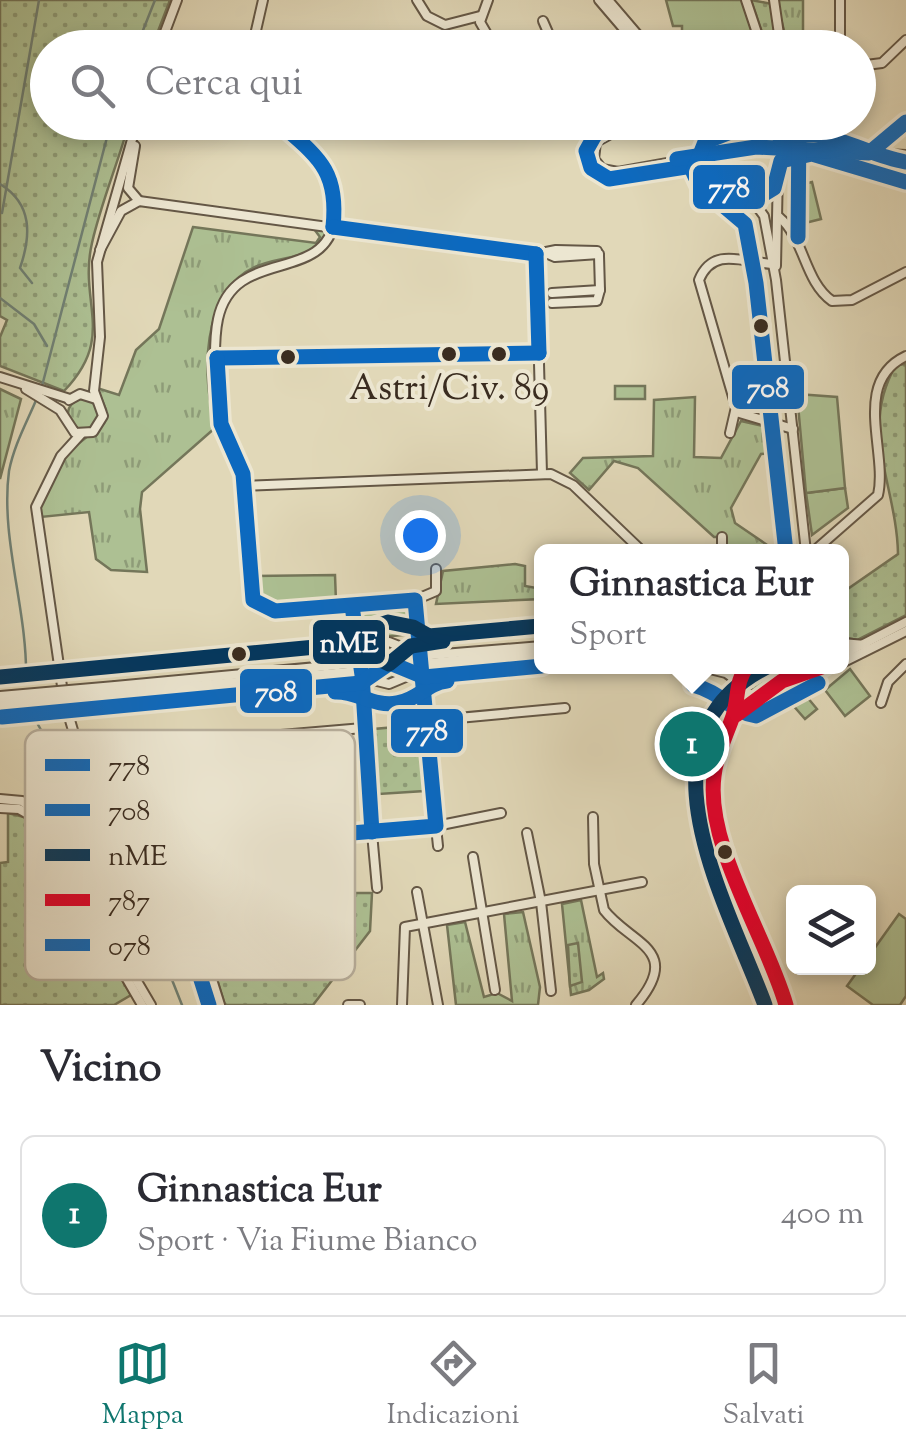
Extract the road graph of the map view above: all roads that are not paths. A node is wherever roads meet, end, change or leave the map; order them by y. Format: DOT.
graph roads {
  1 [pos="177,0"];
  2 [pos="263,0"];
  3 [pos="417,0"];
  4 [pos="488,0"];
  5 [pos="598,0"];
  6 [pos="608,0"];
  7 [pos="746,0"];
  8 [pos="774,0"];
  9 [pos="840,0"];
  10 [pos="480,16"];
  11 [pos="621,20"];
  12 [pos="543,22"];
  13 [pos="165,30"];
  14 [pos="256,30"];
  15 [pos="483,30"];
  16 [pos="546,30"];
  17 [pos="628,30"];
  18 [pos="631,30"];
  19 [pos="756,30"];
  20 [pos="779,30"];
  21 [pos="840,30"];
  22 [pos="906,40"];
  23 [pos="876,64"];
  24 [pos="906,122"];
  25 [pos="898,132"];
  26 [pos="132,140"];
  27 [pos="135,140"];
  28 [pos="296,140"];
  29 [pos="592,140"];
  30 [pos="598,140"];
  31 [pos="760,140"];
  32 [pos="777,140"];
  33 [pos="760,146"];
  34 [pos="777,147"];
  35 [pos="749,148"];
  36 [pos="726,150"];
  37 [pos="867,153"];
  38 [pos="902,154"];
  39 [pos="776,166"];
  40 [pos="654,168"];
  41 [pos="859,169"];
  42 [pos="716,176"];
  43 [pos="906,182"];
  44 [pos="777,184"];
  45 [pos="139,201"];
  46 [pos="753,201"];
  47 [pos="779,218"];
  48 [pos="334,228"];
  49 [pos="772,241"];
  50 [pos="100,250"];
  51 [pos="541,254"];
  52 [pos="772,264"];
  53 [pos="906,272"];
  54 [pos="776,280"];
  55 [pos="552,298"];
  56 [pos="539,353"];
  57 [pos="906,356"];
  58 [pos="216,358"];
  59 [pos="94,370"];
  60 [pos="0,377"];
  61 [pos="24,388"];
  62 [pos="80,394"];
  63 [pos="67,399"];
  64 [pos="96,399"];
  65 [pos="61,412"];
  66 [pos="736,412"];
  67 [pos="67,426"];
  68 [pos="793,429"];
  69 [pos="81,434"];
  70 [pos="730,434"];
  71 [pos="61,456"];
  72 [pos="542,473"];
  73 [pos="244,486"];
  74 [pos="722,537"];
  75 [pos="636,544"];
  76 [pos="722,544"];
  77 [pos="808,544"];
  78 [pos="819,544"];
  79 [pos="436,569"];
  80 [pos="415,600"];
  81 [pos="352,606"];
  82 [pos="906,622"];
  83 [pos="906,632"];
  84 [pos="849,643"];
  85 [pos="870,644"];
  86 [pos="534,650"];
  87 [pos="849,655"];
  88 [pos="849,656"];
  89 [pos="419,660"];
  90 [pos="906,664"];
  91 [pos="360,668"];
  92 [pos="727,674"];
  93 [pos="744,674"];
  94 [pos="798,674"];
  95 [pos="740,685"];
  96 [pos="114,689"];
  97 [pos="758,696"];
  98 [pos="0,700"];
  99 [pos="881,703"];
  100 [pos="564,708"];
  101 [pos="736,715"];
  102 [pos="426,721"];
  103 [pos="363,728"];
  104 [pos="73,730"];
  105 [pos="339,730"];
  106 [pos="0,799"];
  107 [pos="25,804"];
  108 [pos="0,808"];
  109 [pos="25,812"];
  110 [pos="501,813"];
  111 [pos="594,817"];
  112 [pos="436,826"];
  113 [pos="372,832"];
  114 [pos="527,833"];
  115 [pos="355,834"];
  116 [pos="438,846"];
  117 [pos="472,857"];
  118 [pos="642,882"];
  119 [pos="377,888"];
  120 [pos="601,890"];
  121 [pos="417,892"];
  122 [pos="542,902"];
  123 [pos="482,914"];
  124 [pos="424,924"];
  125 [pos="127,980"];
  126 [pos="136,980"];
  127 [pos="201,980"];
  128 [pos="212,980"];
  129 [pos="495,990"];
  130 [pos="552,991"];
  131 [pos="142,1005"];
  132 [pos="151,1005"];
  133 [pos="209,1005"];
  134 [pos="220,1005"];
  135 [pos="348,1005"];
  136 [pos="360,1005"];
  137 [pos="402,1005"];
  138 [pos="438,1005"];
  139 [pos="636,1005"];
  140 [pos="786,1005"];
  1 -- 13 [label="street"];
  2 -- 14 [label="street"];
  3 -- 10 [label="street"];
  4 -- 10 [label="street"];
  5 -- 11 [label="street"];
  6 -- 11 [label="street"];
  7 -- 19 [label="street"];
  8 -- 20 [label="street"];
  9 -- 21 [label="street"];
  10 -- 15 [label="street"];
  11 -- 17 [label="street"];
  11 -- 18 [label="street"];
  12 -- 16 [label="street"];
  22 -- 23 [label="street"];
  24 -- 25 [label="street"];
  25 -- 37 [label="street"];
  25 -- 38 [label="street"];
  26 -- 50 [label="street"];
  27 -- 45 [label="street"];
  28 -- 48 [label="street"];
  29 -- 40 [label="street"];
  30 -- 40 [label="street"];
  31 -- 33 [label="street"];
  32 -- 34 [label="street"];
  33 -- 34 [label="street"];
  33 -- 35 [label="street"];
  34 -- 37 [label="street"];
  34 -- 39 [label="street"];
  35 -- 36 [label="street"];
  35 -- 39 [label="street"];
  36 -- 40 [label="street"];
  36 -- 42 [label="street"];
  37 -- 38 [label="street"];
  37 -- 41 [label="street"];
  39 -- 41 [label="street"];
  39 -- 44 [label="street"];
  40 -- 42 [label="street"];
  41 -- 43 [label="street"];
  42 -- 46 [label="street"];
  44 -- 46 [label="street"];
  44 -- 47 [label="street"];
  45 -- 48 [label="street"];
  45 -- 50 [label="street"];
  46 -- 49 [label="street"];
  47 -- 49 [label="street"];
  47 -- 53 [label="street"];
  48 -- 51 [label="street"];
  48 -- 58 [label="street"];
  49 -- 52 [label="street"];
  49 -- 54 [label="street"];
  50 -- 59 [label="street"];
  51 -- 55 [label="street"];
  51 -- 56 [label="street"];
  52 -- 54 [label="street"];
  52 -- 66 [label="street"];
  54 -- 68 [label="street"];
  56 -- 58 [label="street"];
  56 -- 72 [label="street"];
  57 -- 78 [label="street"];
  58 -- 73 [label="street"];
  59 -- 62 [label="street"];
  59 -- 64 [label="street"];
  60 -- 61 [label="street"];
  61 -- 63 [label="street"];
  61 -- 65 [label="street"];
  62 -- 63 [label="street"];
  62 -- 64 [label="street"];
  63 -- 65 [label="street"];
  64 -- 69 [label="street"];
  65 -- 67 [label="street"];
  66 -- 68 [label="street"];
  66 -- 70 [label="street"];
  67 -- 69 [label="street"];
  67 -- 71 [label="street"];
  68 -- 77 [label="street"];
  69 -- 71 [label="street"];
  71 -- 104 [label="street"];
  72 -- 73 [label="street"];
  72 -- 75 [label="street"];
  73 -- 81 [label="street"];
  74 -- 76 [label="street"];
  79 -- 80 [label="street"];
  80 -- 81 [label="street"];
  80 -- 89 [label="street"];
  81 -- 91 [label="street"];
  82 -- 85 [label="street"];
  83 -- 88 [label="street"];
  84 -- 85 [label="street"];
  85 -- 87 [label="street"];
  86 -- 89 [label="street"];
  89 -- 91 [label="street"];
  89 -- 91 [label="street"];
  89 -- 102 [label="street"];
  90 -- 99 [label="street"];
  91 -- 96 [label="street"];
  91 -- 96 [label="street"];
  91 -- 103 [label="street"];
  92 -- 95 [label="street"];
  93 -- 95 [label="street"];
  94 -- 97 [label="street"];
  95 -- 97 [label="street"];
  95 -- 101 [label="street"];
  96 -- 98 [label="street, bridge"];
  97 -- 101 [label="street"];
  100 -- 102 [label="street"];
  101 -- 140 [label="street"];
  102 -- 112 [label="street"];
  103 -- 105 [label="street"];
  103 -- 113 [label="street"];
  106 -- 107 [label="street"];
  108 -- 109 [label="street"];
  110 -- 112 [label="street"];
  111 -- 120 [label="street"];
  112 -- 113 [label="street"];
  112 -- 116 [label="street"];
  113 -- 115 [label="street"];
  113 -- 119 [label="street"];
  114 -- 122 [label="street"];
  117 -- 123 [label="street"];
  118 -- 120 [label="street"];
  120 -- 122 [label="street"];
  120 -- 139 [label="street"];
  121 -- 124 [label="street"];
  122 -- 123 [label="street"];
  122 -- 130 [label="street"];
  123 -- 124 [label="street"];
  123 -- 129 [label="street"];
  124 -- 137 [label="street"];
  124 -- 138 [label="street"];
  125 -- 131 [label="street"];
  126 -- 132 [label="street"];
  127 -- 133 [label="street"];
  128 -- 134 [label="street"];
  135 -- 136 [label="street"];
}
